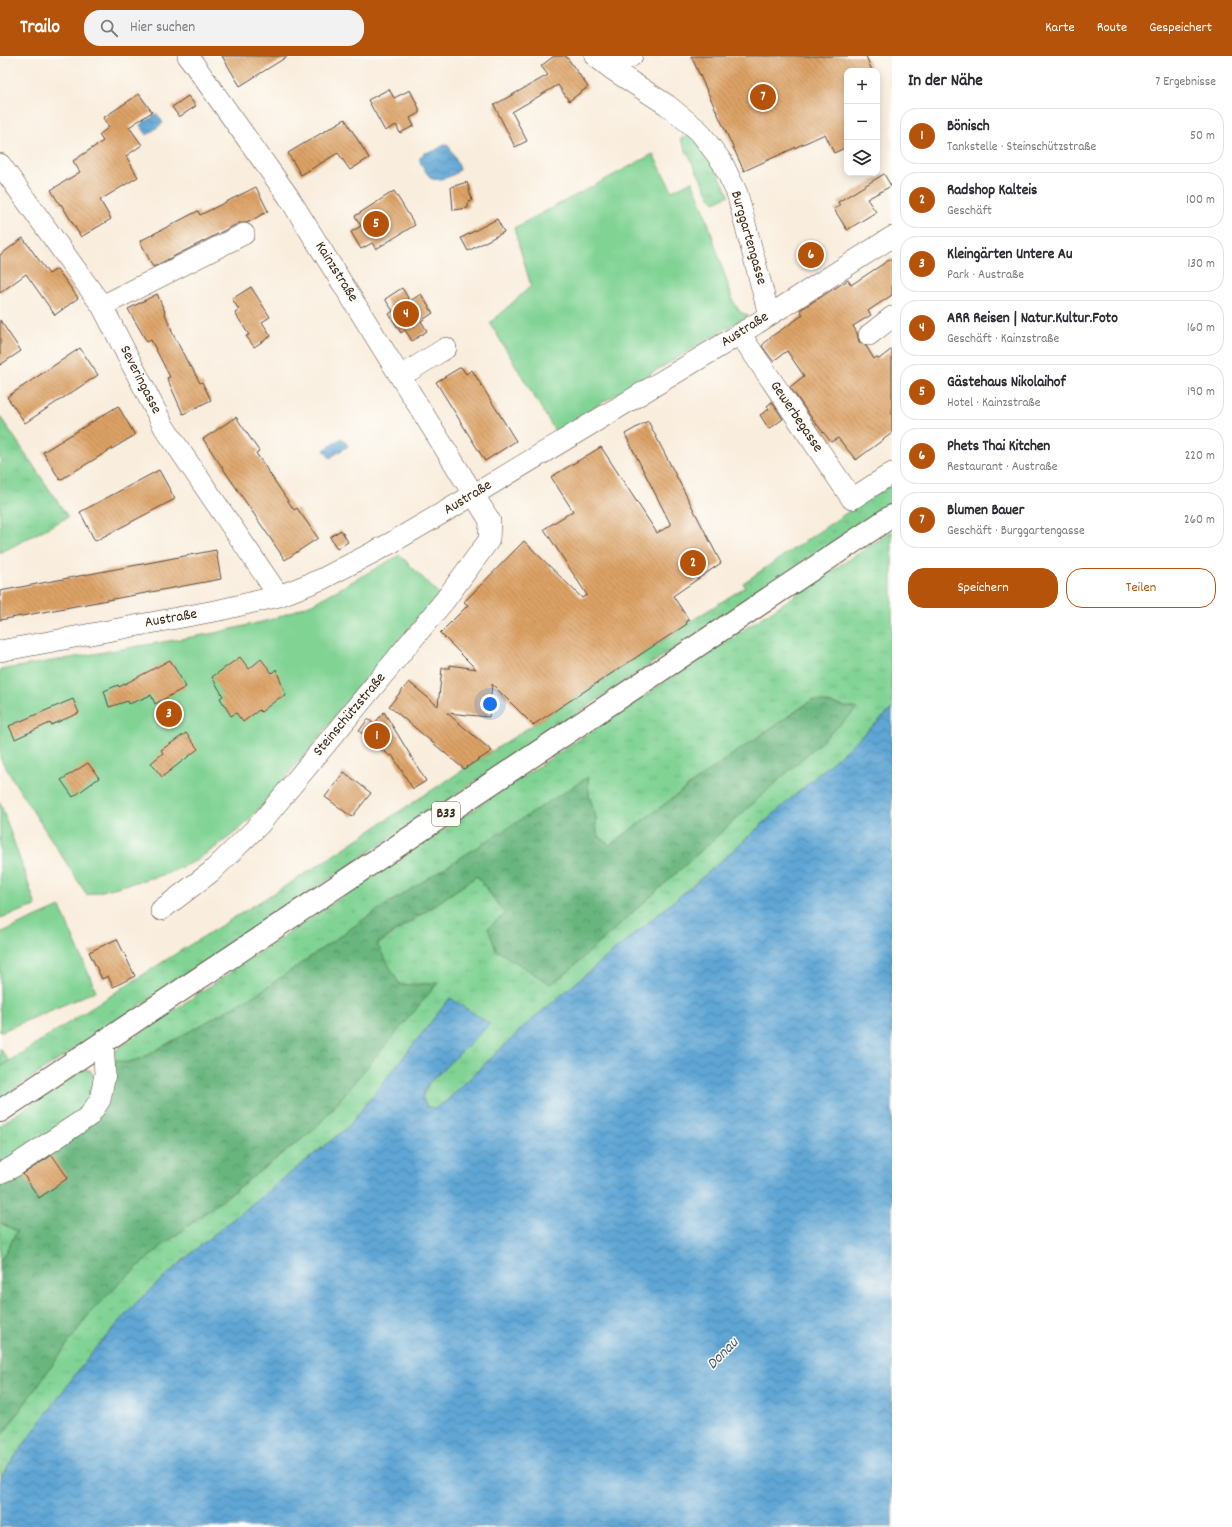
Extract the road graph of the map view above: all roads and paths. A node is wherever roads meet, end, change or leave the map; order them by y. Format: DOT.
graph roads {
  1 [pos="188,56"];
  2 [pos="595,56"];
  3 [pos="632,56"];
  4 [pos="613,70"];
  5 [pos="0,164"];
  6 [pos="244,234"];
  7 [pos="892,237"];
  8 [pos="102,306"];
  9 [pos="770,315"];
  10 [pos="892,317"];
  11 [pos="740,334"];
  12 [pos="869,335"];
  13 [pos="446,348"];
  14 [pos="401,376"];
  15 [pos="892,473"];
  16 [pos="475,494"];
  17 [pos="892,516"];
  18 [pos="279,596"];
  19 [pos="0,651"];
  20 [pos="161,910"];
  21 [pos="103,1043"];
  22 [pos="0,1111"];
  23 [pos="0,1173"];
  1 -- 14 [label="street, Kainzstraße"];
  2 -- 4 [label="street, Burggartengasse"];
  3 -- 4 [label="street"];
  4 -- 9 [label="street, Burggartengasse"];
  5 -- 8 [label="street, Severingasse"];
  6 -- 8 [label="street"];
  7 -- 9 [label="street, Austraße"];
  8 -- 18 [label="street, Severingasse"];
  9 -- 11 [label="street, Austraße"];
  10 -- 12 [label="street"];
  11 -- 15 [label="street, Gewerbegasse"];
  11 -- 16 [label="street, Austraße"];
  13 -- 14 [label="street"];
  14 -- 16 [label="street, Kainzstraße"];
  16 -- 18 [label="street, Austraße"];
  16 -- 20 [label="street, Steinschützstraße"];
  17 -- 21 [label="highway, B33"];
  18 -- 19 [label="street, Austraße"];
  21 -- 22 [label="highway, B33"];
  21 -- 23 [label="street"];
}
